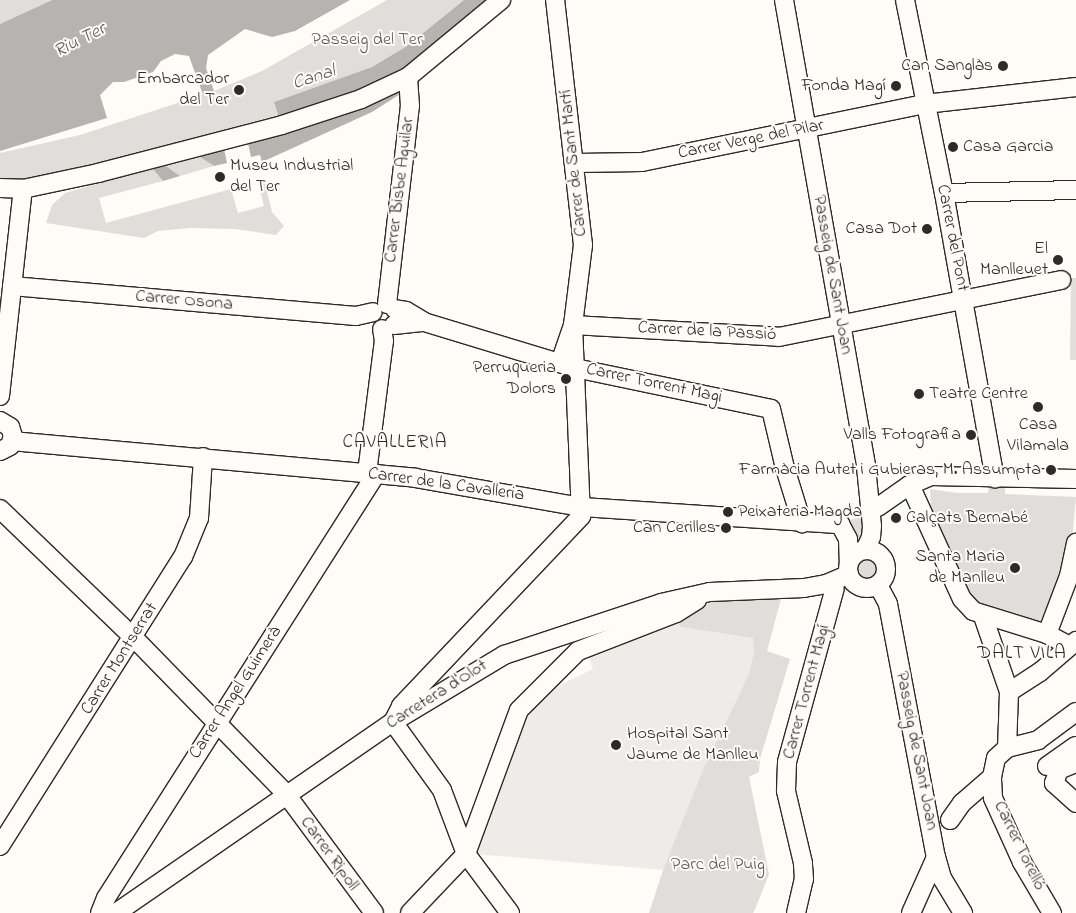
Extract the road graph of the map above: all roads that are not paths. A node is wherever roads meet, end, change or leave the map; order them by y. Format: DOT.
graph roads {
  1 [pos="501,0"];
  2 [pos="555,0"];
  3 [pos="784,0"];
  4 [pos="905,0"];
  5 [pos="408,77"];
  6 [pos="1076,87"];
  7 [pos="925,104"];
  8 [pos="806,130"];
  9 [pos="576,163"];
  10 [pos="0,188"];
  11 [pos="23,189"];
  12 [pos="1076,190"];
  13 [pos="944,193"];
  14 [pos="1061,280"];
  15 [pos="12,286"];
  16 [pos="964,300"];
  17 [pos="380,317"];
  18 [pos="840,324"];
  19 [pos="573,325"];
  20 [pos="567,365"];
  21 [pos="0,396"];
  22 [pos="0,420"];
  23 [pos="6,446"];
  24 [pos="203,458"];
  25 [pos="866,467"];
  26 [pos="371,474"];
  27 [pos="995,478"];
  28 [pos="1076,479"];
  29 [pos="910,485"];
  30 [pos="582,507"];
  31 [pos="878,507"];
  32 [pos="0,509"];
  33 [pos="802,523"];
  34 [pos="1076,543"];
  35 [pos="873,552"];
  36 [pos="849,568"];
  37 [pos="1073,577"];
  38 [pos="871,586"];
  39 [pos="804,588"];
  40 [pos="835,588"];
  41 [pos="710,592"];
  42 [pos="983,616"];
  43 [pos="1047,634"];
  44 [pos="134,638"];
  45 [pos="1073,643"];
  46 [pos="1009,692"];
  47 [pos="1076,712"];
  48 [pos="393,722"];
  49 [pos="216,725"];
  50 [pos="1076,746"];
  51 [pos="1007,748"];
  52 [pos="1076,763"];
  53 [pos="1047,766"];
  54 [pos="992,777"];
  55 [pos="286,794"];
  56 [pos="1076,803"];
  57 [pos="950,820"];
  58 [pos="0,846"];
  59 [pos="466,854"];
  60 [pos="936,857"];
  61 [pos="105,908"];
  62 [pos="116,913"];
  63 [pos="374,913"];
  64 [pos="410,913"];
  65 [pos="510,913"];
  66 [pos="796,913"];
  67 [pos="911,913"];
  68 [pos="963,913"];
  69 [pos="1052,913"];
  1 -- 5 [label="street"];
  2 -- 9 [label="street, Carrer de Sant Martí"];
  3 -- 8 [label="street, Passeig de Sant Joan"];
  4 -- 7 [label="street, Carrer del Pont"];
  5 -- 11 [label="street"];
  5 -- 17 [label="street, Carrer Bisbe Aguilar"];
  6 -- 7 [label="street, Carrer Verge del Pilar"];
  7 -- 8 [label="street, Carrer Verge del Pilar"];
  7 -- 13 [label="street, Carrer del Pont"];
  8 -- 9 [label="street, Carrer Verge del Pilar"];
  8 -- 18 [label="street, Passeig de Sant Joan"];
  9 -- 19 [label="street, Carrer de Sant Martí"];
  10 -- 11 [label="street"];
  11 -- 15 [label="street"];
  12 -- 13 [label="street"];
  13 -- 16 [label="street, Carrer del Pont"];
  14 -- 16 [label="street, Carrer de la Passió"];
  15 -- 17 [label="street, Carrer Osona"];
  15 -- 21 [label="street"];
  16 -- 18 [label="street, Carrer de la Passió"];
  16 -- 27 [label="street, Carrer del Pont"];
  17 -- 20 [label="street, Carrer Torrent Magi"];
  17 -- 26 [label="street, Carrer Bisbe Aguilar"];
  18 -- 19 [label="street, Carrer de la Passió"];
  18 -- 25 [label="street, Passeig de Sant Joan"];
  19 -- 20 [label="street, Carrer de Sant Martí"];
  20 -- 30 [label="street, Carrer de Sant Martí"];
  20 -- 33 [label="street, Carrer Torrent Magi"];
  22 -- 23 [label="street"];
  23 -- 24 [label="street, Carrer de la Cavalleria"];
  24 -- 26 [label="street, Carrer de la Cavalleria"];
  24 -- 44 [label="street, Carrer Montserrat"];
  25 -- 31 [label="street, Passeig de Sant Joan"];
  25 -- 35 [label="street, Passeig de Sant Joan"];
  26 -- 30 [label="street, Carrer de la Cavalleria"];
  26 -- 49 [label="street, Carrer Angel Guimerà"];
  27 -- 28 [label="street"];
  27 -- 29 [label="street"];
  29 -- 31 [label="street"];
  29 -- 42 [label="street"];
  30 -- 33 [label="street, Carrer de la Cavalleria"];
  30 -- 48 [label="street"];
  31 -- 35 [label="street, Passeig de Sant Joan"];
  32 -- 44 [label="street, Carrer Ripoll"];
  33 -- 36 [label="street, Carrer de la Cavalleria"];
  34 -- 37 [label="street"];
  35 -- 36 [label="street"];
  35 -- 38 [label="street, Passeig de Sant Joan"];
  36 -- 38 [label="street, Passeig de Sant Joan"];
  36 -- 39 [label="street, Carretera d'Olot"];
  37 -- 43 [label="street"];
  38 -- 40 [label="street, Carretera d'Olot"];
  38 -- 60 [label="street, Passeig de Sant Joan"];
  39 -- 40 [label="street, Carretera d'Olot"];
  39 -- 41 [label="street, Carretera d'Olot"];
  40 -- 66 [label="street, Carrer Torrent Magí"];
  41 -- 48 [label="street, Carretera d'Olot"];
  41 -- 59 [label="street"];
  42 -- 43 [label="street"];
  42 -- 46 [label="street"];
  43 -- 45 [label="street"];
  44 -- 49 [label="street, Carrer Ripoll"];
  44 -- 58 [label="street, Carrer Montserrat"];
  45 -- 46 [label="street"];
  46 -- 51 [label="street"];
  47 -- 51 [label="street"];
  48 -- 55 [label="street, Carretera d'Olot"];
  48 -- 59 [label="street"];
  49 -- 55 [label="street, Carrer Ripoll"];
  49 -- 61 [label="street, Carrer Angel Guimerà"];
  50 -- 53 [label="street"];
  51 -- 54 [label="street"];
  52 -- 56 [label="street"];
  54 -- 57 [label="street"];
  54 -- 69 [label="street, Carrer Torelló"];
  55 -- 62 [label="street, Carretera d'Olot"];
  55 -- 63 [label="street, Carrer Ripoll"];
  59 -- 64 [label="street"];
  59 -- 65 [label="street"];
  60 -- 67 [label="street"];
  60 -- 68 [label="street, Passeig de Sant Joan"];
}
